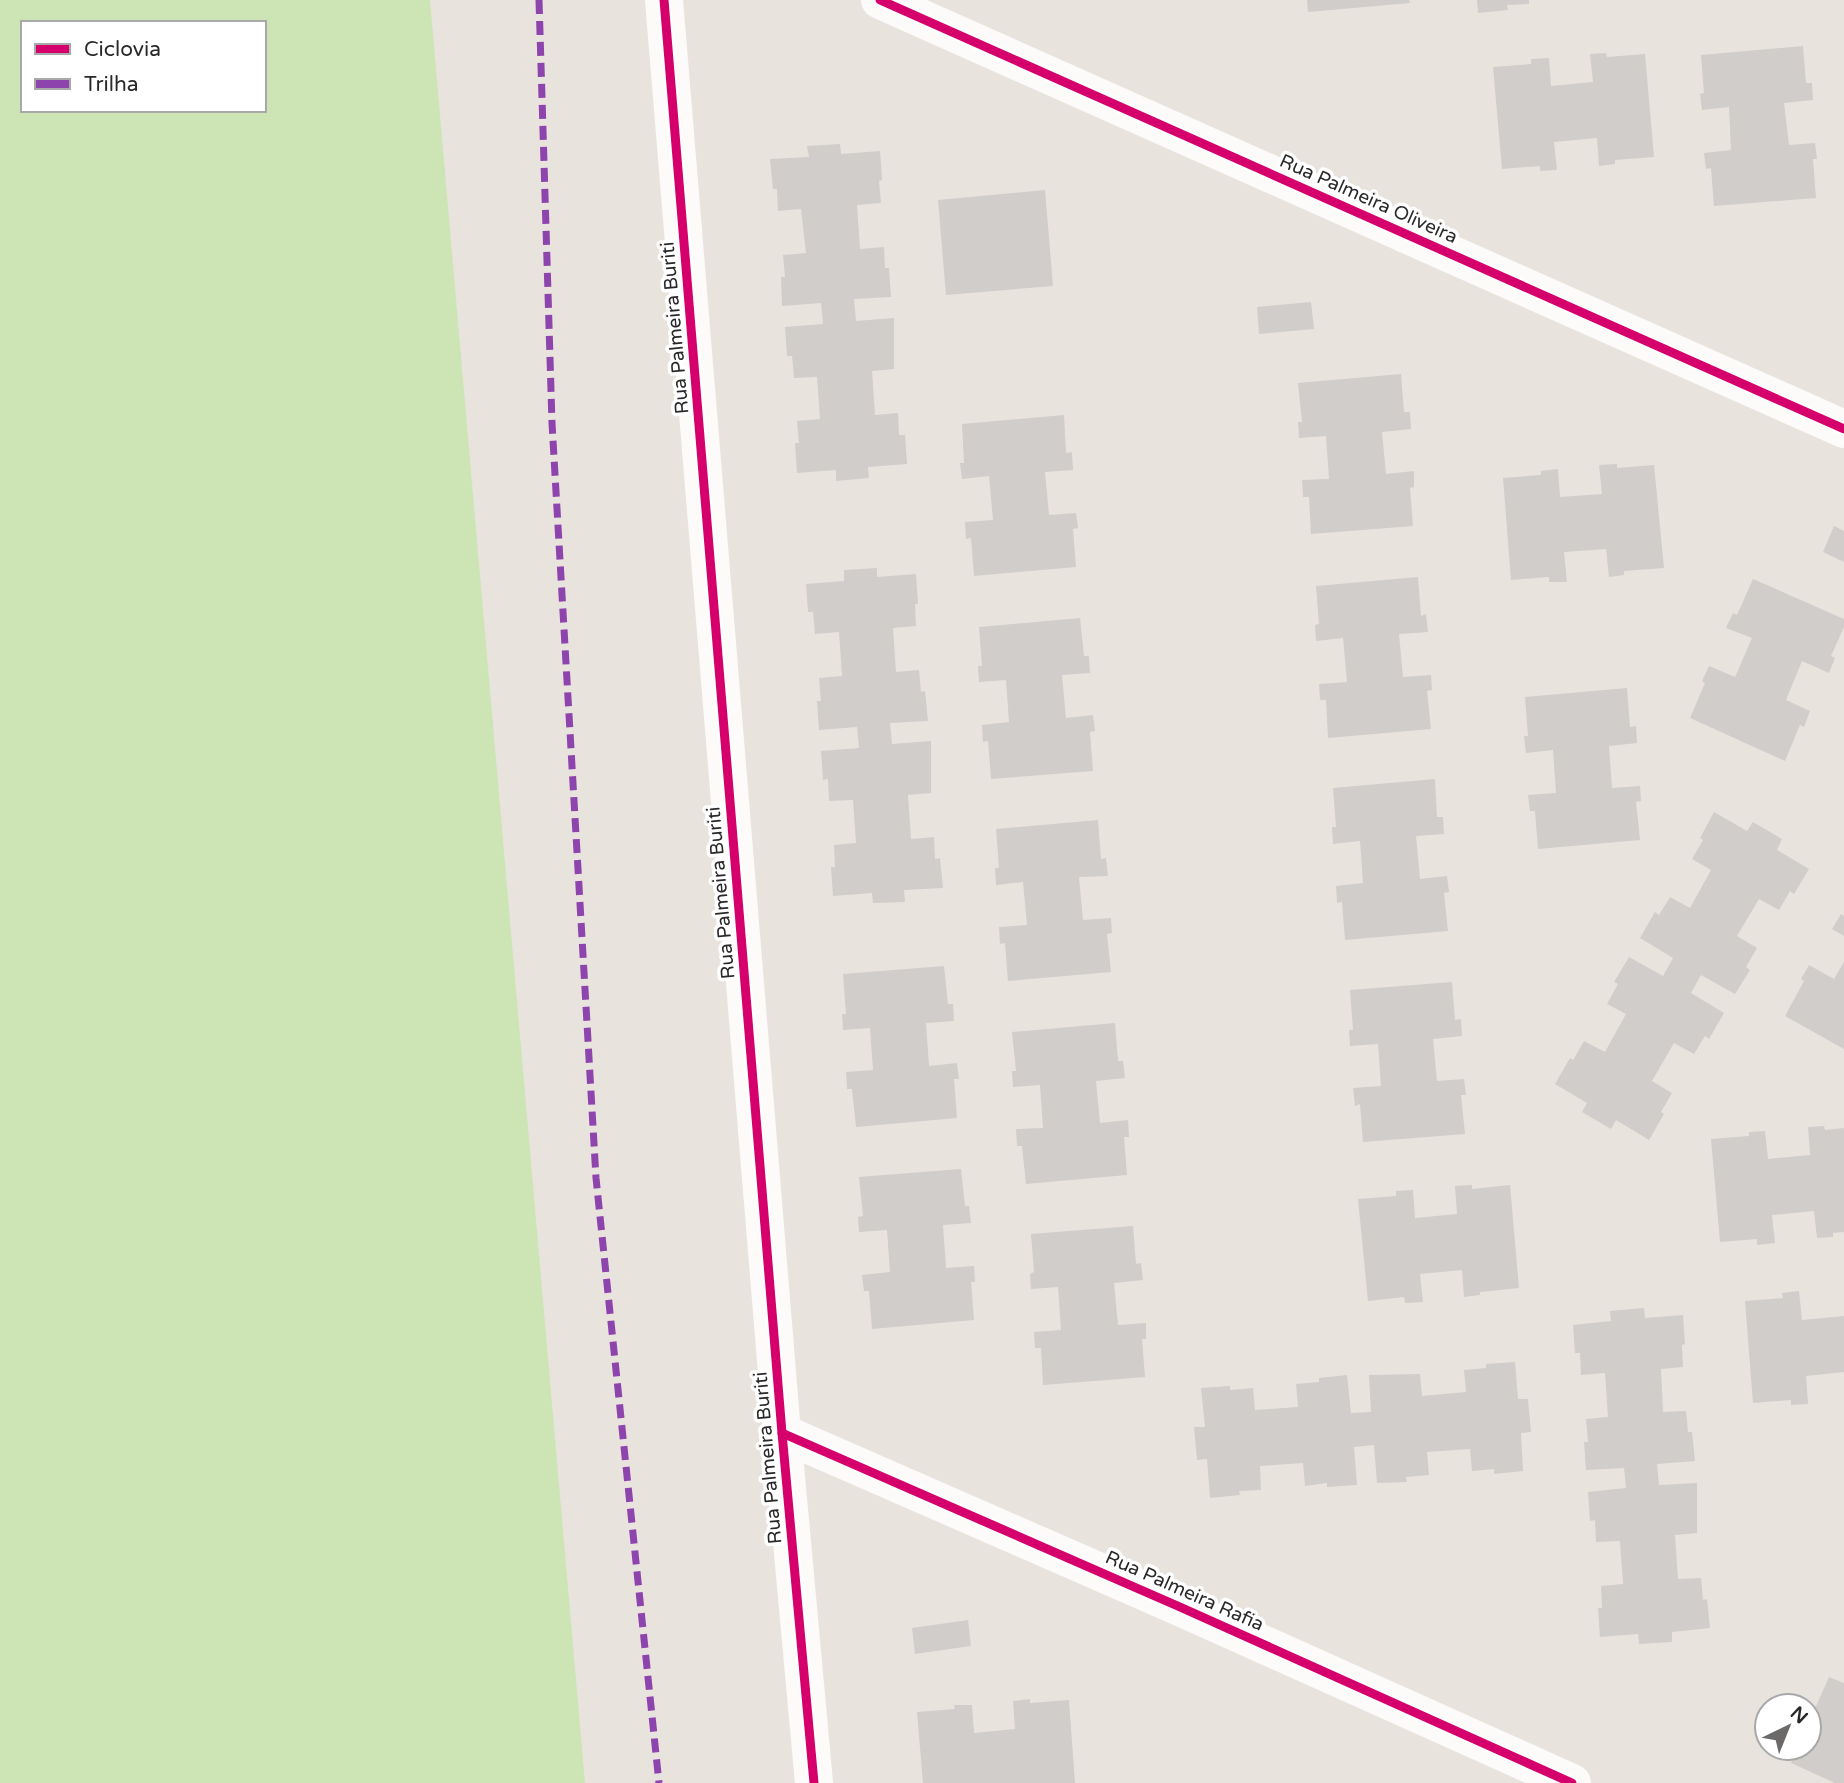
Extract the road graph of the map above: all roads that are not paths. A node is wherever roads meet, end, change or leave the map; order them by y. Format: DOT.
graph roads {
  1 [pos="664,0"];
  2 [pos="880,0"];
  3 [pos="1844,429"];
  4 [pos="782,1433"];
  5 [pos="814,1783"];
  6 [pos="1572,1783"];
  1 -- 4 [label="street, Rua Palmeira Buriti"];
  2 -- 3 [label="street, Rua Palmeira Oliveira"];
  4 -- 5 [label="street, Rua Palmeira Buriti"];
  4 -- 6 [label="street, Rua Palmeira Rafia"];
}
